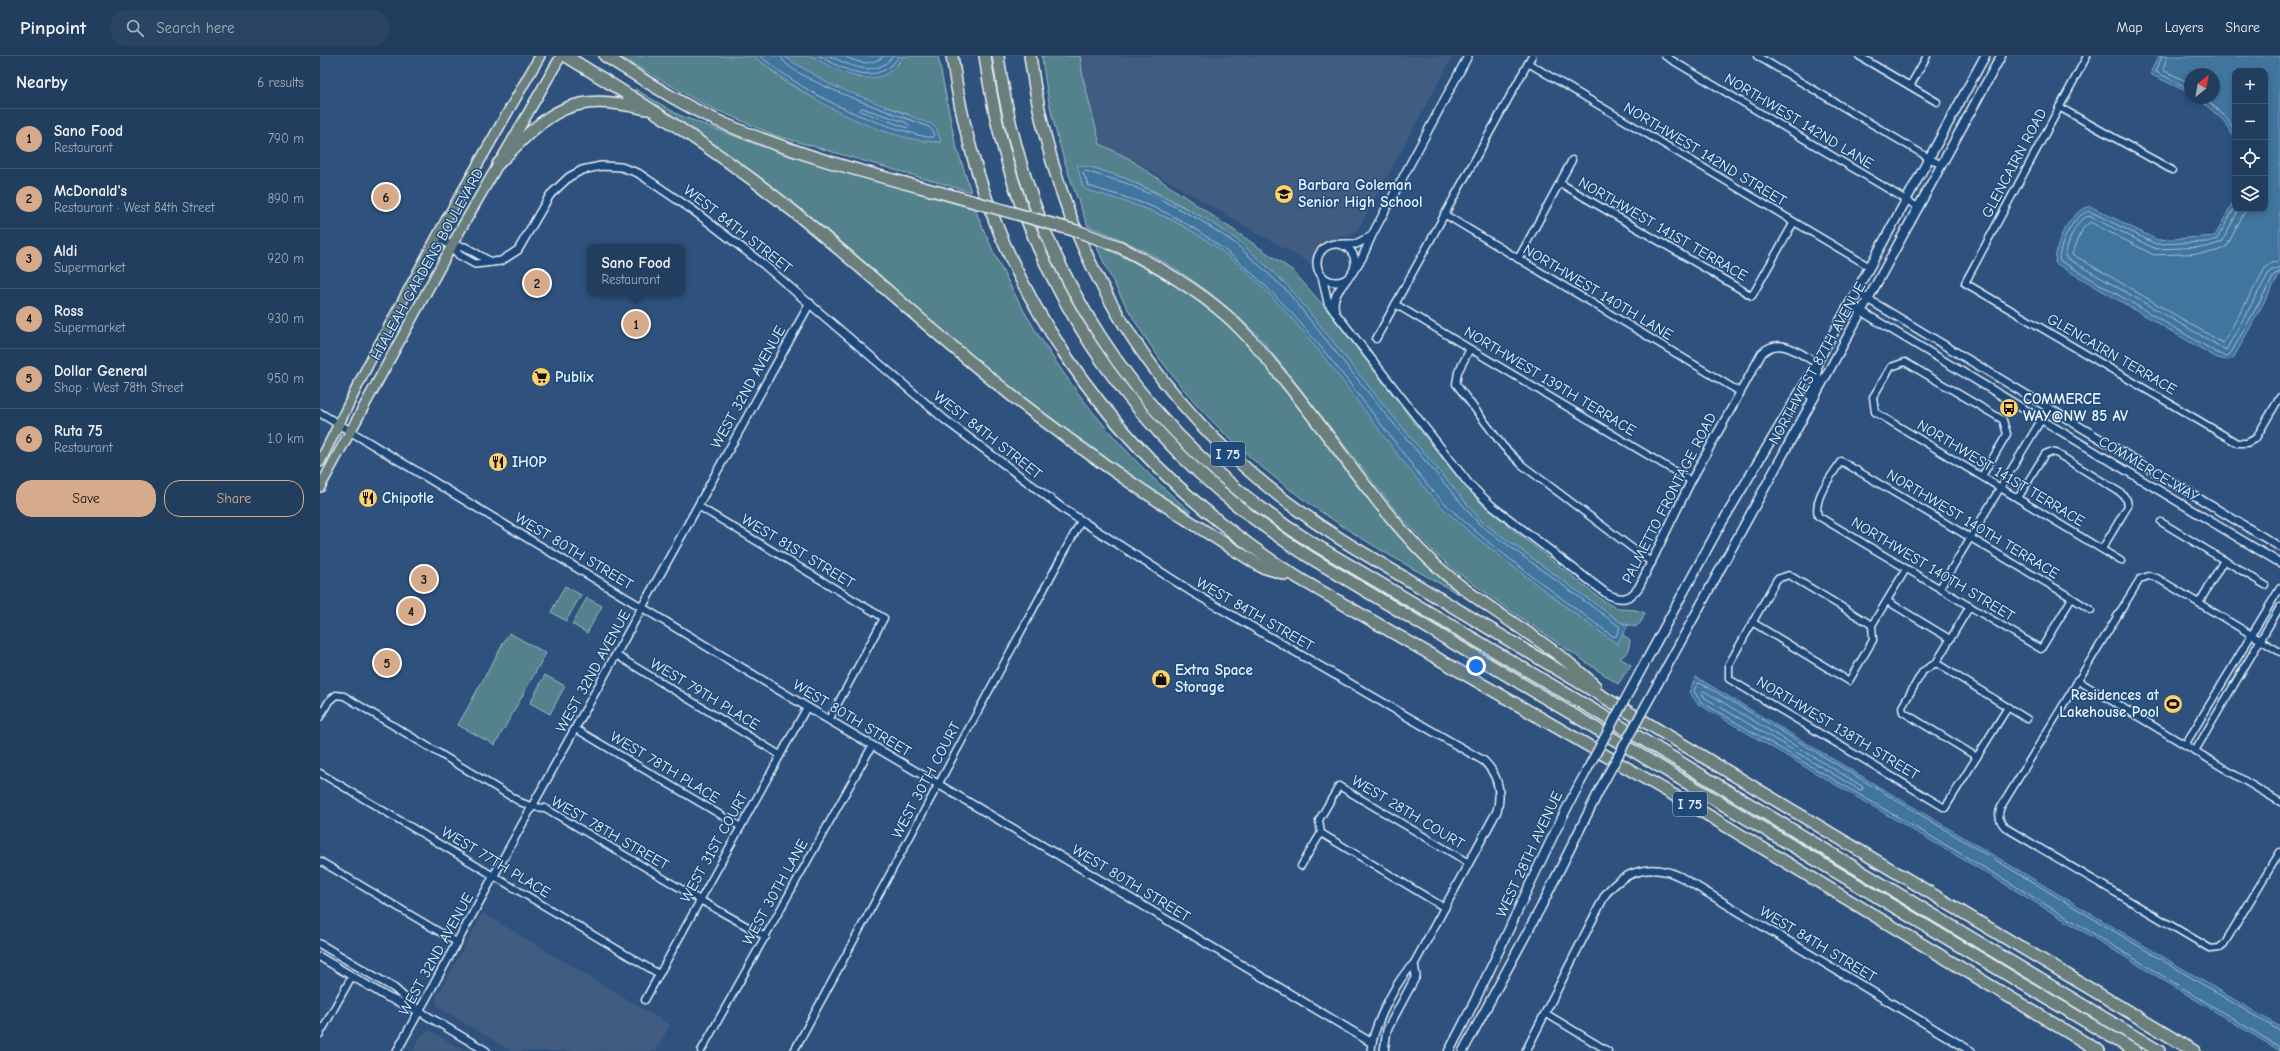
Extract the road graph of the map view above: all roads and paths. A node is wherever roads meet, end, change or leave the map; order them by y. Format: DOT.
graph roads {
  1 [pos="540,56"];
  2 [pos="561,56"];
  3 [pos="566,56"];
  4 [pos="605,56"];
  5 [pos="952,56"];
  6 [pos="985,56"];
  7 [pos="998,56"];
  8 [pos="1030,56"];
  9 [pos="1468,56"];
  10 [pos="1532,56"];
  11 [pos="1665,56"];
  12 [pos="1757,56"];
  13 [pos="1859,56"];
  14 [pos="1927,56"];
  15 [pos="1985,56"];
  16 [pos="2001,56"];
  17 [pos="2087,56"];
  18 [pos="1528,63"];
  19 [pos="1910,86"];
  20 [pos="1937,102"];
  21 [pos="2059,107"];
  22 [pos="656,112"];
  23 [pos="1929,158"];
  24 [pos="1572,160"];
  25 [pos="498,164"];
  26 [pos="1941,165"];
  27 [pos="2172,170"];
  28 [pos="1560,184"];
  29 [pos="1906,200"];
  30 [pos="1918,207"];
  31 [pos="1444,214"];
  32 [pos="1794,222"];
  33 [pos="1372,235"];
  34 [pos="437,237"];
  35 [pos="1341,244"];
  36 [pos="452,246"];
  37 [pos="1518,259"];
  38 [pos="1870,267"];
  39 [pos="1322,276"];
  40 [pos="1350,276"];
  41 [pos="1965,283"];
  42 [pos="1856,292"];
  43 [pos="1868,299"];
  44 [pos="810,303"];
  45 [pos="1395,304"];
  46 [pos="1849,304"];
  47 [pos="1861,311"];
  48 [pos="1337,315"];
  49 [pos="1376,339"];
  50 [pos="1470,349"];
  51 [pos="1817,363"];
  52 [pos="1740,392"];
  53 [pos="2280,396"];
  54 [pos="2049,408"];
  55 [pos="320,413"];
  56 [pos="2042,419"];
  57 [pos="1800,422"];
  58 [pos="339,425"];
  59 [pos="351,432"];
  60 [pos="1841,460"];
  61 [pos="320,462"];
  62 [pos="1982,476"];
  63 [pos="1691,481"];
  64 [pos="320,487"];
  65 [pos="2000,487"];
  66 [pos="2018,498"];
  67 [pos="698,506"];
  68 [pos="1080,521"];
  69 [pos="2161,522"];
  70 [pos="1970,537"];
  71 [pos="2280,547"];
  72 [pos="2102,549"];
  73 [pos="2224,560"];
  74 [pos="2121,561"];
  75 [pos="1652,563"];
  76 [pos="2280,563"];
  77 [pos="1906,569"];
  78 [pos="1300,579"];
  79 [pos="2265,585"];
  80 [pos="1940,588"];
  81 [pos="2280,588"];
  82 [pos="2072,598"];
  83 [pos="1887,601"];
  84 [pos="2199,603"];
  85 [pos="1970,606"];
  86 [pos="2280,607"];
  87 [pos="642,608"];
  88 [pos="2091,610"];
  89 [pos="1752,622"];
  90 [pos="1872,625"];
  91 [pos="2252,634"];
  92 [pos="1950,639"];
  93 [pos="2261,640"];
  94 [pos="2280,652"];
  95 [pos="616,655"];
  96 [pos="1936,663"];
  97 [pos="1640,672"];
  98 [pos="2077,680"];
  99 [pos="1608,699"];
  100 [pos="807,707"];
  101 [pos="2008,707"];
  102 [pos="320,717"];
  103 [pos="2027,719"];
  104 [pos="829,720"];
  105 [pos="576,729"];
  106 [pos="2186,745"];
  107 [pos="872,746"];
  108 [pos="2195,751"];
  109 [pos="780,755"];
  110 [pos="1977,757"];
  111 [pos="320,773"];
  112 [pos="938,784"];
  113 [pos="1499,791"];
  114 [pos="2280,802"];
  115 [pos="533,807"];
  116 [pos="741,827"];
  117 [pos="1321,833"];
  118 [pos="2280,852"];
  119 [pos="320,861"];
  120 [pos="1469,863"];
  121 [pos="1301,866"];
  122 [pos="495,876"];
  123 [pos="700,900"];
  124 [pos="1445,908"];
  125 [pos="766,936"];
  126 [pos="458,943"];
  127 [pos="320,944"];
  128 [pos="320,957"];
  129 [pos="1414,964"];
  130 [pos="659,974"];
  131 [pos="352,976"];
  132 [pos="645,1000"];
  133 [pos="419,1011"];
  134 [pos="1545,1013"];
  135 [pos="320,1034"];
  136 [pos="2174,1040"];
  137 [pos="1372,1043"];
  138 [pos="397,1051"];
  139 [pos="486,1051"];
  140 [pos="702,1051"];
  141 [pos="794,1051"];
  142 [pos="1371,1051"];
  143 [pos="1384,1051"];
  144 [pos="1450,1051"];
  145 [pos="1463,1051"];
  146 [pos="1526,1051"];
  147 [pos="1608,1051"];
  148 [pos="1971,1051"];
  149 [pos="2099,1051"];
  150 [pos="2135,1051"];
  151 [pos="2159,1051"];
  152 [pos="2190,1051"];
  153 [pos="2194,1051"];
  1 -- 34 [label="main road, HIALEAH GARDENS BOULEVARD"];
  2 -- 25 [label="main road, HIALEAH GARDENS BOULEVARD"];
  3 -- 22 [label="highway"];
  4 -- 99 [label="highway, bridge"];
  5 -- 78 [label="highway, I 75"];
  6 -- 150 [label="highway"];
  7 -- 151 [label="highway"];
  8 -- 99 [label="highway, I 75"];
  9 -- 33 [label="street"];
  10 -- 18 [label="street"];
  11 -- 29 [label="street, NORTHWEST 142ND LANE"];
  12 -- 23 [label="street"];
  13 -- 19 [label="street"];
  14 -- 19 [label="street"];
  15 -- 23 [label="main road, NORTHWEST 87TH AVENUE"];
  16 -- 26 [label="main road, NORTHWEST 87TH AVENUE"];
  17 -- 21 [label="street, GLENCAIRN ROAD"];
  18 -- 31 [label="street"];
  18 -- 32 [label="street, NORTHWEST 142ND STREET"];
  19 -- 20 [label="street"];
  21 -- 27 [label="street"];
  21 -- 41 [label="street, GLENCAIRN ROAD"];
  22 -- 25 [label="highway"];
  22 -- 78 [label="highway"];
  23 -- 26 [label="street"];
  23 -- 29 [label="main road, NORTHWEST 87TH AVENUE"];
  24 -- 28 [label="street"];
  25 -- 36 [label="main road, HIALEAH GARDENS BOULEVARD"];
  26 -- 30 [label="main road, NORTHWEST 87TH AVENUE"];
  28 -- 32 [label="street, NORTHWEST 141ST TERRACE"];
  28 -- 37 [label="street"];
  29 -- 30 [label="street, NORTHWEST 142ND LANE"];
  29 -- 38 [label="main road, NORTHWEST 87TH AVENUE"];
  30 -- 43 [label="main road, NORTHWEST 87TH AVENUE"];
  31 -- 37 [label="street, NORTHWEST 140TH LANE"];
  31 -- 45 [label="street"];
  32 -- 38 [label="street, NORTHWEST 142ND STREET"];
  33 -- 35 [label="street"];
  33 -- 40 [label="street"];
  34 -- 36 [label="street, WEST 84TH STREET"];
  34 -- 58 [label="main road, HIALEAH GARDENS BOULEVARD"];
  35 -- 39 [label="street"];
  35 -- 40 [label="street"];
  36 -- 44 [label="street, WEST 84TH STREET"];
  36 -- 59 [label="main road, HIALEAH GARDENS BOULEVARD"];
  37 -- 52 [label="street, NORTHWEST 140TH LANE"];
  38 -- 42 [label="main road, NORTHWEST 87TH AVENUE"];
  39 -- 40 [label="street"];
  39 -- 48 [label="street, PALMETTO FRONTAGE ROAD"];
  40 -- 48 [label="street"];
  41 -- 53 [label="street, GLENCAIRN TERRACE"];
  42 -- 43 [label="street, COMMERCE WAY"];
  42 -- 46 [label="main road, NORTHWEST 87TH AVENUE"];
  43 -- 47 [label="main road, NORTHWEST 87TH AVENUE"];
  43 -- 54 [label="street, COMMERCE WAY"];
  44 -- 67 [label="street, WEST 32ND AVENUE"];
  44 -- 68 [label="street, WEST 84TH STREET"];
  45 -- 49 [label="street"];
  45 -- 50 [label="street, NORTHWEST 139TH TERRACE"];
  46 -- 47 [label="street, COMMERCE WAY"];
  46 -- 51 [label="main road, NORTHWEST 87TH AVENUE"];
  47 -- 56 [label="street, COMMERCE WAY"];
  47 -- 57 [label="main road, NORTHWEST 87TH AVENUE"];
  48 -- 75 [label="street, PALMETTO FRONTAGE ROAD"];
  50 -- 63 [label="street, NORTHWEST 139TH TERRACE"];
  50 -- 75 [label="street"];
  51 -- 52 [label="street, PALMETTO FRONTAGE ROAD"];
  51 -- 57 [label="main road"];
  51 -- 97 [label="main road, NORTHWEST 87TH AVENUE"];
  52 -- 63 [label="street, PALMETTO FRONTAGE ROAD"];
  54 -- 56 [label="street"];
  54 -- 71 [label="street, COMMERCE WAY"];
  55 -- 58 [label="street, WEST 80TH STREET"];
  56 -- 65 [label="street"];
  56 -- 76 [label="street, COMMERCE WAY"];
  57 -- 145 [label="main road, NORTHWEST 87TH AVENUE, bridge"];
  58 -- 59 [label="street, WEST 80TH STREET"];
  58 -- 61 [label="main road, HIALEAH GARDENS BOULEVARD"];
  59 -- 64 [label="main road, HIALEAH GARDENS BOULEVARD"];
  59 -- 87 [label="street, WEST 80TH STREET"];
  60 -- 70 [label="street, NORTHWEST 140TH TERRACE"];
  60 -- 77 [label="street, NORTHWEST 140TH STREET"];
  62 -- 62 [label="street, NORTHWEST 141ST TERRACE"];
  62 -- 65 [label="street, NORTHWEST 141ST TERRACE"];
  63 -- 75 [label="street, PALMETTO FRONTAGE ROAD"];
  65 -- 66 [label="street, NORTHWEST 141ST TERRACE"];
  65 -- 70 [label="street"];
  66 -- 72 [label="street, NORTHWEST 141ST TERRACE"];
  66 -- 72 [label="street"];
  67 -- 87 [label="street, WEST 32ND AVENUE"];
  67 -- 104 [label="street, WEST 81ST STREET"];
  68 -- 112 [label="street, WEST 30TH COURT"];
  68 -- 113 [label="street, WEST 84TH STREET"];
  69 -- 73 [label="street"];
  70 -- 80 [label="street"];
  70 -- 82 [label="street, NORTHWEST 140TH TERRACE"];
  72 -- 74 [label="street, NORTHWEST 141ST TERRACE"];
  73 -- 79 [label="street"];
  73 -- 84 [label="street"];
  77 -- 80 [label="street, NORTHWEST 140TH STREET"];
  77 -- 83 [label="street"];
  78 -- 149 [label="highway, I 75"];
  80 -- 85 [label="street, NORTHWEST 140TH STREET"];
  81 -- 91 [label="street"];
  82 -- 85 [label="street, NORTHWEST 140TH STREET"];
  82 -- 88 [label="street, NORTHWEST 140TH TERRACE"];
  83 -- 90 [label="street"];
  83 -- 92 [label="street"];
  84 -- 91 [label="street"];
  84 -- 98 [label="street"];
  85 -- 92 [label="street"];
  86 -- 93 [label="street"];
  87 -- 95 [label="street, WEST 32ND AVENUE"];
  87 -- 100 [label="street, WEST 80TH STREET"];
  89 -- 90 [label="street"];
  89 -- 90 [label="street"];
  89 -- 110 [label="street, NORTHWEST 138TH STREET"];
  91 -- 93 [label="street"];
  91 -- 106 [label="street"];
  92 -- 96 [label="street"];
  93 -- 94 [label="street"];
  93 -- 108 [label="street"];
  95 -- 105 [label="street, WEST 32ND AVENUE"];
  95 -- 109 [label="street, WEST 79TH PLACE"];
  96 -- 101 [label="street"];
  96 -- 110 [label="street"];
  97 -- 144 [label="main road, WEST 28TH AVENUE, bridge"];
  98 -- 106 [label="street"];
  98 -- 118 [label="street"];
  99 -- 136 [label="highway, I 75"];
  100 -- 104 [label="street, WEST 80TH STREET"];
  100 -- 109 [label="street, WEST 31ST COURT"];
  101 -- 103 [label="street"];
  101 -- 110 [label="street"];
  102 -- 115 [label="street, WEST 78TH STREET"];
  104 -- 107 [label="street, WEST 80TH STREET"];
  105 -- 115 [label="street, WEST 32ND AVENUE"];
  105 -- 116 [label="street, WEST 78TH PLACE"];
  106 -- 108 [label="street"];
  107 -- 112 [label="street, WEST 80TH STREET"];
  107 -- 125 [label="street, WEST 30TH LANE"];
  108 -- 114 [label="street"];
  109 -- 116 [label="street, WEST 31ST COURT"];
  111 -- 122 [label="street, WEST 77TH PLACE"];
  112 -- 137 [label="street, WEST 80TH STREET"];
  112 -- 141 [label="street, WEST 30TH COURT"];
  113 -- 120 [label="street, WEST 28TH COURT"];
  115 -- 122 [label="street, WEST 32ND AVENUE"];
  115 -- 123 [label="street, WEST 78TH STREET"];
  116 -- 123 [label="street, WEST 31ST COURT"];
  117 -- 120 [label="street, WEST 28TH COURT"];
  117 -- 121 [label="street"];
  117 -- 124 [label="street"];
  119 -- 126 [label="street"];
  120 -- 124 [label="street, WEST 28TH COURT"];
  122 -- 126 [label="street, WEST 32ND AVENUE"];
  122 -- 130 [label="street, WEST 77TH PLACE"];
  123 -- 125 [label="street, WEST 78TH STREET"];
  123 -- 130 [label="street, WEST 31ST COURT"];
  124 -- 129 [label="street, WEST 28TH COURT"];
  125 -- 140 [label="street, WEST 30TH LANE"];
  126 -- 133 [label="street, WEST 32ND AVENUE"];
  127 -- 133 [label="street"];
  128 -- 131 [label="street"];
  129 -- 137 [label="street, WEST 28TH COURT"];
  129 -- 143 [label="street, WEST 28TH COURT"];
  130 -- 132 [label="street, WEST 31ST COURT"];
  131 -- 133 [label="street"];
  131 -- 135 [label="street"];
  133 -- 138 [label="street, WEST 32ND AVENUE"];
  133 -- 139 [label="street"];
  134 -- 146 [label="street"];
  134 -- 147 [label="street"];
  134 -- 148 [label="street, WEST 84TH STREET"];
  136 -- 152 [label="highway"];
  136 -- 153 [label="highway, I 75"];
  137 -- 142 [label="street, WEST 28TH COURT"];
}
